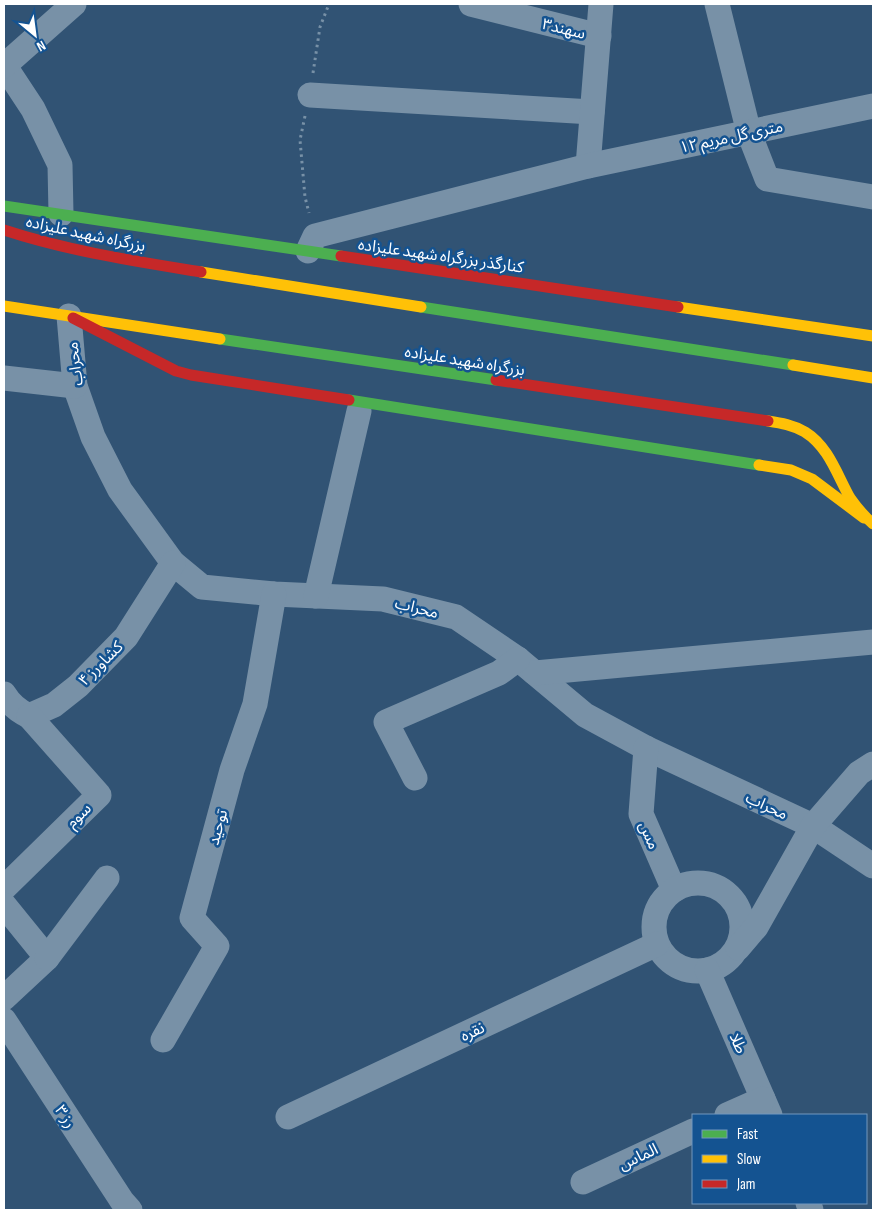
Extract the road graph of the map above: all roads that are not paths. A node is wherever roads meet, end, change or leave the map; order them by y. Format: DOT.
graph roads {
  1 [pos="74,4"];
  2 [pos="471,4"];
  3 [pos="601,4"];
  4 [pos="718,4"];
  5 [pos="599,36"];
  6 [pos="4,65"];
  7 [pos="310,95"];
  8 [pos="873,106"];
  9 [pos="592,112"];
  10 [pos="749,133"];
  11 [pos="588,166"];
  12 [pos="873,196"];
  13 [pos="4,206"];
  14 [pos="61,214"];
  15 [pos="4,230"];
  16 [pos="308,251"];
  17 [pos="4,306"];
  18 [pos="69,316"];
  19 [pos="873,336"];
  20 [pos="4,378"];
  21 [pos="873,378"];
  22 [pos="75,386"];
  23 [pos="359,411"];
  24 [pos="873,524"];
  25 [pos="173,564"];
  26 [pos="274,594"];
  27 [pos="316,596"];
  28 [pos="873,642"];
  29 [pos="527,666"];
  30 [pos="4,694"];
  31 [pos="29,716"];
  32 [pos="646,748"];
  33 [pos="873,764"];
  34 [pos="415,778"];
  35 [pos="813,826"];
  36 [pos="873,866"];
  37 [pos="107,878"];
  38 [pos="4,888"];
  39 [pos="674,890"];
  40 [pos="4,906"];
  41 [pos="656,944"];
  42 [pos="733,954"];
  43 [pos="46,958"];
  44 [pos="708,970"];
  45 [pos="4,998"];
  46 [pos="4,1020"];
  47 [pos="163,1040"];
  48 [pos="766,1107"];
  49 [pos="732,1114"];
  50 [pos="288,1117"];
  51 [pos="692,1131"];
  52 [pos="583,1182"];
  53 [pos="130,1210"];
  1 -- 6 [label="street"];
  2 -- 5 [label="street, سهند۳"];
  3 -- 5 [label="street"];
  4 -- 10 [label="street"];
  5 -- 9 [label="street"];
  6 -- 14 [label="street"];
  7 -- 9 [label="street"];
  8 -- 10 [label="street, ۱۲ متری گل مریم"];
  9 -- 11 [label="street"];
  10 -- 11 [label="street, ۱۲ متری گل مریم"];
  10 -- 12 [label="street"];
  11 -- 16 [label="street, ۱۲ متری گل مریم"];
  13 -- 14 [label="main road, کنارگذر بزرگراه شهید علیزاده"];
  14 -- 16 [label="main road, کنارگذر بزرگراه شهید علیزاده"];
  15 -- 21 [label="main road, بزرگراه شهید علیزاده"];
  16 -- 19 [label="main road, کنارگذر بزرگراه شهید علیزاده"];
  17 -- 18 [label="main road, بزرگراه شهید علیزاده"];
  18 -- 22 [label="street, محراب"];
  18 -- 24 [label="main road"];
  18 -- 24 [label="main road, بزرگراه شهید علیزاده"];
  20 -- 22 [label="street"];
  22 -- 25 [label="street, محراب"];
  23 -- 27 [label="street"];
  25 -- 26 [label="street, محراب"];
  25 -- 31 [label="street, کشاورز ۴"];
  26 -- 27 [label="street, محراب"];
  26 -- 47 [label="street, توحید"];
  27 -- 29 [label="street, محراب"];
  28 -- 29 [label="street"];
  29 -- 32 [label="street, محراب"];
  29 -- 34 [label="street"];
  30 -- 31 [label="street"];
  31 -- 38 [label="street, سوم"];
  32 -- 35 [label="street, محراب"];
  32 -- 39 [label="street, مس"];
  33 -- 35 [label="street"];
  35 -- 36 [label="street, محراب"];
  35 -- 42 [label="street"];
  37 -- 43 [label="street"];
  39 -- 41 [label="street"];
  39 -- 42 [label="street"];
  40 -- 43 [label="street"];
  41 -- 44 [label="street"];
  41 -- 50 [label="street, نقره"];
  42 -- 44 [label="street"];
  43 -- 45 [label="street"];
  44 -- 48 [label="street, طلا"];
  46 -- 53 [label="street, رز ۳"];
  48 -- 49 [label="street"];
  51 -- 52 [label="street, الماس"];
}
